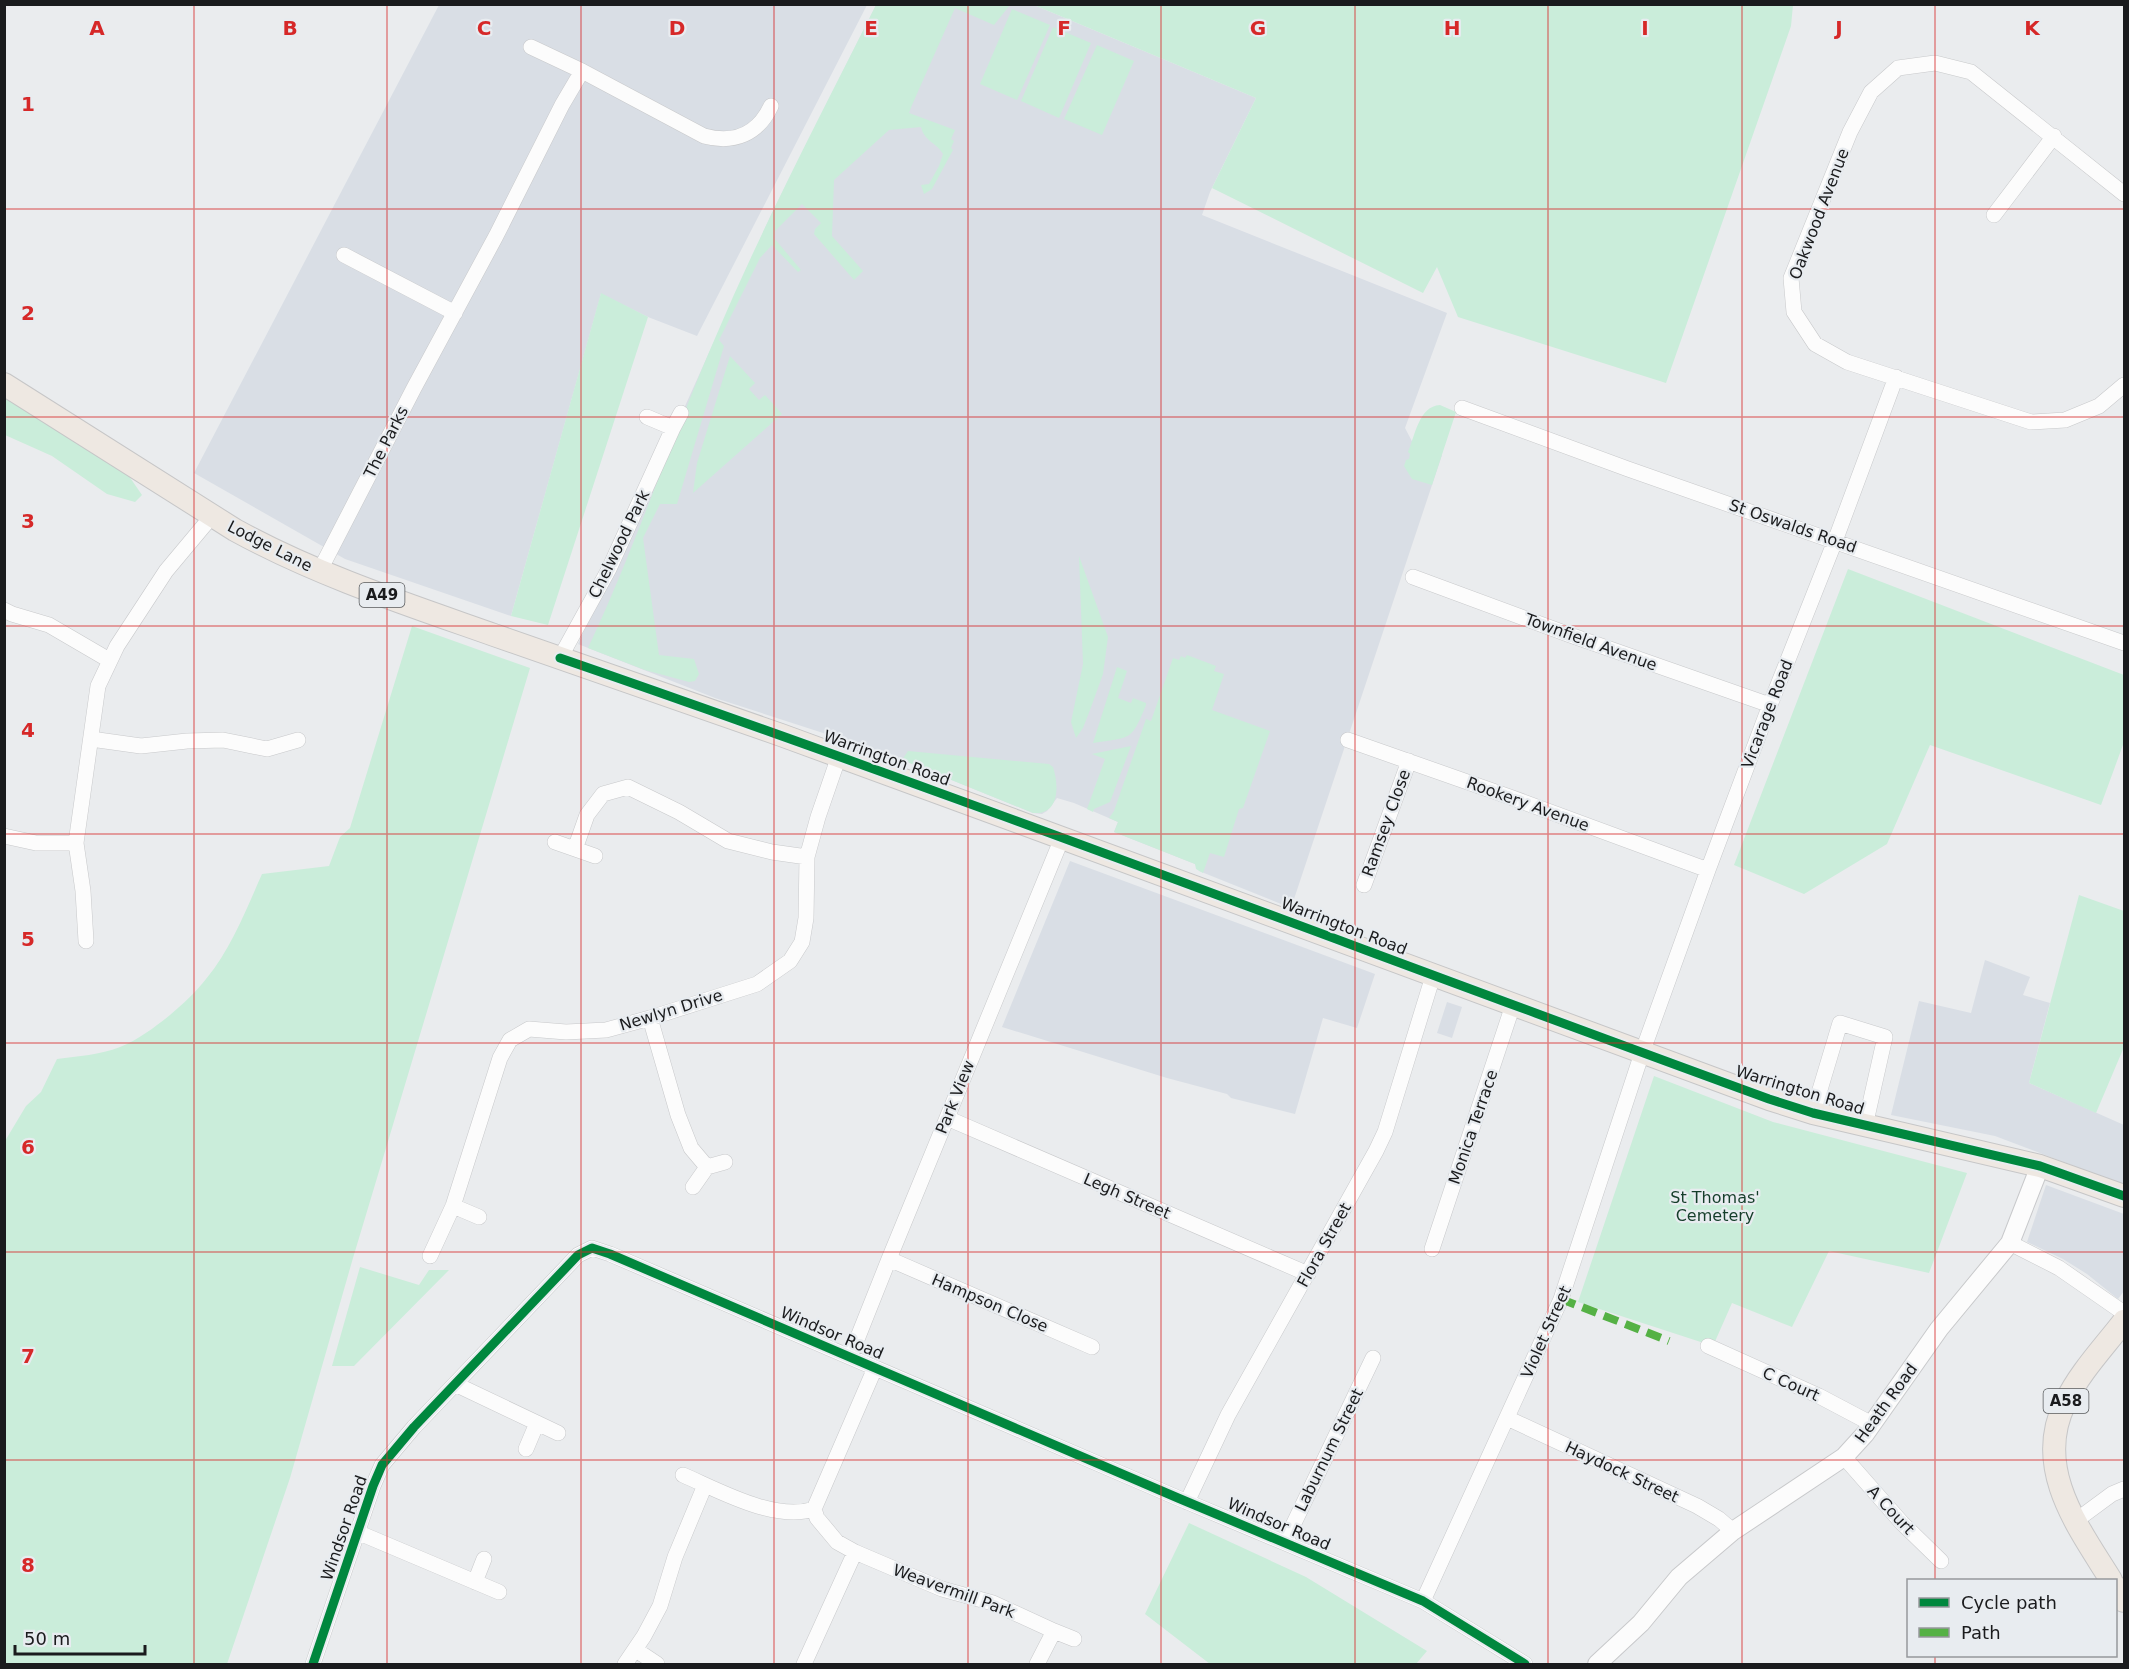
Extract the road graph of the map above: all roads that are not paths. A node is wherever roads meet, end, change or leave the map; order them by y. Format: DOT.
graph roads {
  1 [pos="531,47"];
  2 [pos="582,72"];
  3 [pos="771,106"];
  4 [pos="2054,136"];
  5 [pos="2124,194"];
  6 [pos="1994,215"];
  7 [pos="344,255"];
  8 [pos="455,313"];
  9 [pos="1896,377"];
  10 [pos="4,384"];
  11 [pos="2124,385"];
  12 [pos="1462,408"];
  13 [pos="681,412"];
  14 [pos="647,417"];
  15 [pos="673,428"];
  16 [pos="212,516"];
  17 [pos="1835,541"];
  18 [pos="319,572"];
  19 [pos="1413,577"];
  20 [pos="4,610"];
  21 [pos="2124,643"];
  22 [pos="560,657"];
  23 [pos="109,660"];
  24 [pos="1770,705"];
  25 [pos="91,739"];
  26 [pos="298,740"];
  27 [pos="1348,740"];
  28 [pos="839,756"];
  29 [pos="1409,760"];
  30 [pos="4,836"];
  31 [pos="1062,838"];
  32 [pos="555,842"];
  33 [pos="76,843"];
  34 [pos="575,849"];
  35 [pos="596,856"];
  36 [pos="807,857"];
  37 [pos="1708,870"];
  38 [pos="1364,885"];
  39 [pos="86,941"];
  40 [pos="1433,976"];
  41 [pos="1513,1005"];
  42 [pos="650,1018"];
  43 [pos="1642,1053"];
  44 [pos="1813,1113"];
  45 [pos="946,1118"];
  46 [pos="1864,1126"];
  47 [pos="725,1162"];
  48 [pos="2040,1166"];
  49 [pos="707,1167"];
  50 [pos="693,1187"];
  51 [pos="2124,1196"];
  52 [pos="453,1206"];
  53 [pos="479,1217"];
  54 [pos="2010,1243"];
  55 [pos="1432,1249"];
  56 [pos="430,1256"];
  57 [pos="888,1259"];
  58 [pos="1308,1274"];
  59 [pos="2124,1313"];
  60 [pos="2120,1335"];
  61 [pos="1708,1346"];
  62 [pos="1092,1347"];
  63 [pos="850,1357"];
  64 [pos="1373,1358"];
  65 [pos="875,1368"];
  66 [pos="455,1384"];
  67 [pos="1507,1418"];
  68 [pos="537,1424"];
  69 [pos="1872,1424"];
  70 [pos="558,1433"];
  71 [pos="526,1449"];
  72 [pos="1844,1457"];
  73 [pos="683,1475"];
  74 [pos="705,1485"];
  75 [pos="2124,1489"];
  76 [pos="1187,1502"];
  77 [pos="814,1509"];
  78 [pos="2074,1521"];
  79 [pos="1733,1531"];
  80 [pos="357,1532"];
  81 [pos="1285,1542"];
  82 [pos="855,1552"];
  83 [pos="484,1559"];
  84 [pos="1941,1561"];
  85 [pos="2110,1579"];
  86 [pos="475,1582"];
  87 [pos="499,1592"];
  88 [pos="1423,1601"];
  89 [pos="1054,1630"];
  90 [pos="1074,1639"];
  91 [pos="636,1650"];
  92 [pos="313,1665"];
  93 [pos="625,1665"];
  94 [pos="657,1665"];
  95 [pos="804,1665"];
  96 [pos="1038,1665"];
  97 [pos="1525,1665"];
  98 [pos="1597,1665"];
  1 -- 2 [label="street"];
  2 -- 3 [label="street"];
  2 -- 8 [label="street, The Parks"];
  4 -- 5 [label="street, Oakwood Avenue"];
  4 -- 6 [label="street"];
  4 -- 9 [label="street, Oakwood Avenue"];
  7 -- 8 [label="street"];
  8 -- 18 [label="street, The Parks"];
  9 -- 11 [label="street, Oakwood Avenue"];
  9 -- 17 [label="street, Vicarage Road"];
  10 -- 16 [label="main road, Lodge Lane / A49"];
  12 -- 17 [label="street, St Oswalds Road"];
  13 -- 15 [label="street, Chelwood Park"];
  14 -- 15 [label="street"];
  15 -- 22 [label="street, Chelwood Park"];
  16 -- 18 [label="main road, Lodge Lane / A49"];
  16 -- 23 [label="street"];
  17 -- 21 [label="street, St Oswalds Road"];
  17 -- 24 [label="street, Vicarage Road"];
  18 -- 22 [label="main road, Lodge Lane / A49"];
  19 -- 24 [label="street, Townfield Avenue"];
  20 -- 23 [label="street"];
  22 -- 28 [label="main road, Warrington Road / A49"];
  23 -- 25 [label="street"];
  24 -- 37 [label="street, Vicarage Road"];
  25 -- 26 [label="street"];
  25 -- 33 [label="street"];
  27 -- 29 [label="street, Rookery Avenue"];
  28 -- 31 [label="main road, Warrington Road / A49"];
  28 -- 36 [label="street, Newlyn Drive"];
  29 -- 37 [label="street, Rookery Avenue"];
  29 -- 38 [label="street, Ramsey Close"];
  30 -- 33 [label="street"];
  31 -- 40 [label="main road, Warrington Road / A49"];
  31 -- 45 [label="street, Park View"];
  32 -- 34 [label="street"];
  33 -- 39 [label="street"];
  34 -- 35 [label="street"];
  34 -- 36 [label="street"];
  36 -- 42 [label="street, Newlyn Drive"];
  37 -- 43 [label="street, Vicarage Road"];
  40 -- 41 [label="main road, Warrington Road / A49"];
  40 -- 58 [label="street, Flora Street"];
  41 -- 43 [label="main road, Warrington Road / A49"];
  41 -- 55 [label="street, Monica Terrace"];
  42 -- 49 [label="street"];
  42 -- 52 [label="street, Newlyn Drive"];
  43 -- 44 [label="main road, Warrington Road / A49"];
  43 -- 67 [label="street, Violet Street"];
  44 -- 46 [label="main road, Warrington Road / A49"];
  44 -- 46 [label="street"];
  45 -- 57 [label="street, Park View"];
  45 -- 58 [label="street, Legh Street"];
  46 -- 48 [label="main road, Warrington Road / A49"];
  47 -- 49 [label="street"];
  48 -- 51 [label="main road, Warrington Road / A49"];
  48 -- 54 [label="street, Heath Road"];
  49 -- 50 [label="street"];
  52 -- 53 [label="street"];
  52 -- 56 [label="street, Newlyn Drive"];
  54 -- 59 [label="street"];
  54 -- 69 [label="street, Heath Road"];
  57 -- 62 [label="street, Hampson Close"];
  57 -- 63 [label="street, Park View"];
  58 -- 76 [label="street, Flora Street"];
  60 -- 78 [label="main road, A58"];
  61 -- 69 [label="street, C Court"];
  63 -- 65 [label="street, Windsor Road"];
  63 -- 66 [label="street, Windsor Road"];
  64 -- 81 [label="street, Laburnum Street"];
  65 -- 76 [label="street, Windsor Road"];
  65 -- 77 [label="street"];
  66 -- 68 [label="street"];
  66 -- 80 [label="street, Windsor Road"];
  67 -- 79 [label="street, Haydock Street"];
  67 -- 88 [label="street, Violet Street"];
  68 -- 70 [label="street"];
  68 -- 71 [label="street"];
  69 -- 72 [label="street, Heath Road"];
  72 -- 79 [label="street, Heath Road"];
  72 -- 84 [label="street, A Court"];
  73 -- 74 [label="street"];
  74 -- 77 [label="street"];
  74 -- 91 [label="street"];
  75 -- 78 [label="street"];
  76 -- 81 [label="street, Windsor Road"];
  77 -- 82 [label="street, Weavermill Park"];
  78 -- 85 [label="main road, A58"];
  79 -- 98 [label="street, Heath Road"];
  80 -- 86 [label="street"];
  80 -- 92 [label="street, Windsor Road"];
  81 -- 88 [label="street, Windsor Road"];
  82 -- 89 [label="street, Weavermill Park"];
  82 -- 95 [label="street"];
  83 -- 86 [label="street"];
  86 -- 87 [label="street"];
  88 -- 97 [label="street, Windsor Road"];
  89 -- 90 [label="street, Weavermill Park"];
  89 -- 96 [label="street"];
  91 -- 93 [label="street"];
  91 -- 94 [label="street"];
}
